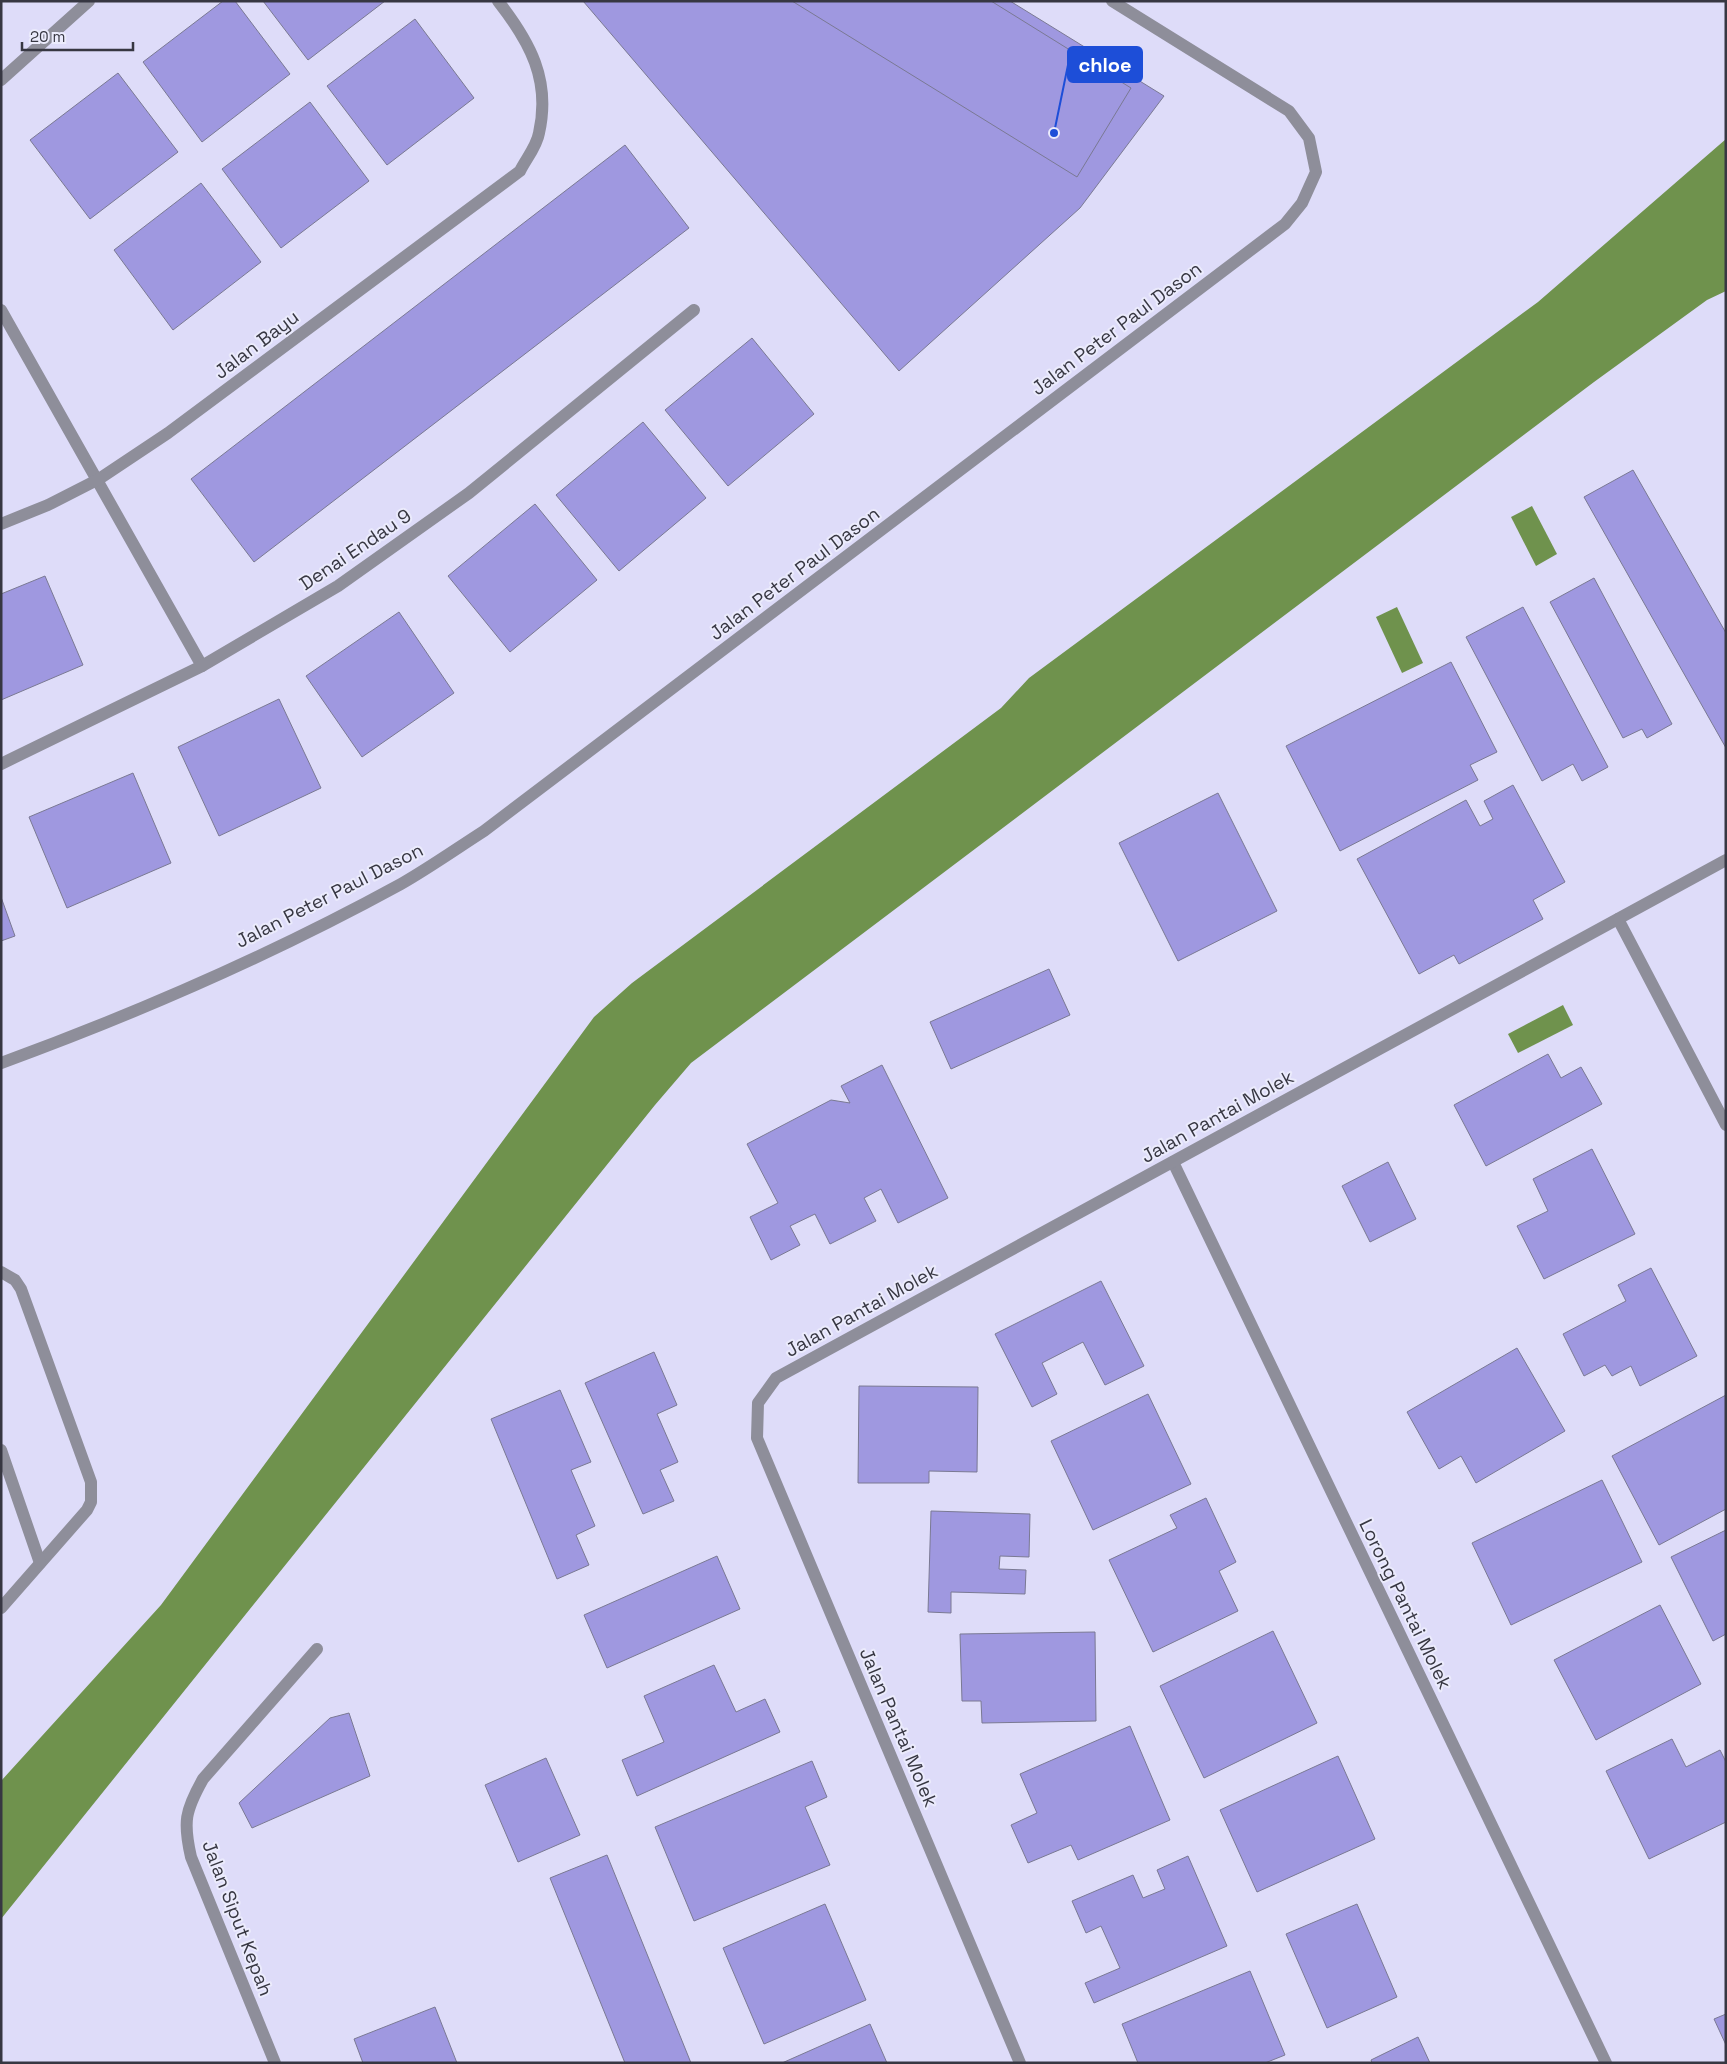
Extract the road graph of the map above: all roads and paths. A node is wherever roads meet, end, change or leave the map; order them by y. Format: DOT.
graph roads {
  1 [pos="89,1"];
  2 [pos="498,1"];
  3 [pos="1112,1"];
  4 [pos="1,80"];
  5 [pos="1,310"];
  6 [pos="694,310"];
  7 [pos="99,480"];
  8 [pos="1,524"];
  9 [pos="202,666"];
  10 [pos="1,764"];
  11 [pos="1726,860"];
  12 [pos="1618,919"];
  13 [pos="1,1063"];
  14 [pos="1726,1125"];
  15 [pos="1173,1162"];
  16 [pos="1,1272"];
  17 [pos="1,1450"];
  18 [pos="40,1563"];
  19 [pos="1,1608"];
  20 [pos="317,1649"];
  21 [pos="275,2063"];
  22 [pos="1020,2063"];
  23 [pos="1606,2063"];
  1 -- 4 [label="street"];
  2 -- 7 [label="street, Jalan Bayu"];
  3 -- 13 [label="street, Jalan Peter Paul Dason"];
  5 -- 7 [label="street"];
  6 -- 9 [label="street, Denai Endau 9"];
  7 -- 8 [label="street, Jalan Bayu"];
  7 -- 9 [label="street"];
  9 -- 10 [label="street, Denai Endau 9"];
  11 -- 12 [label="street, Jalan Pantai Molek"];
  12 -- 14 [label="street"];
  12 -- 15 [label="street, Jalan Pantai Molek"];
  15 -- 22 [label="street, Jalan Pantai Molek"];
  15 -- 23 [label="street, Lorong Pantai Molek"];
  16 -- 18 [label="street"];
  17 -- 18 [label="street"];
  18 -- 19 [label="street"];
  20 -- 21 [label="street, Jalan Siput Kepah"];
}
